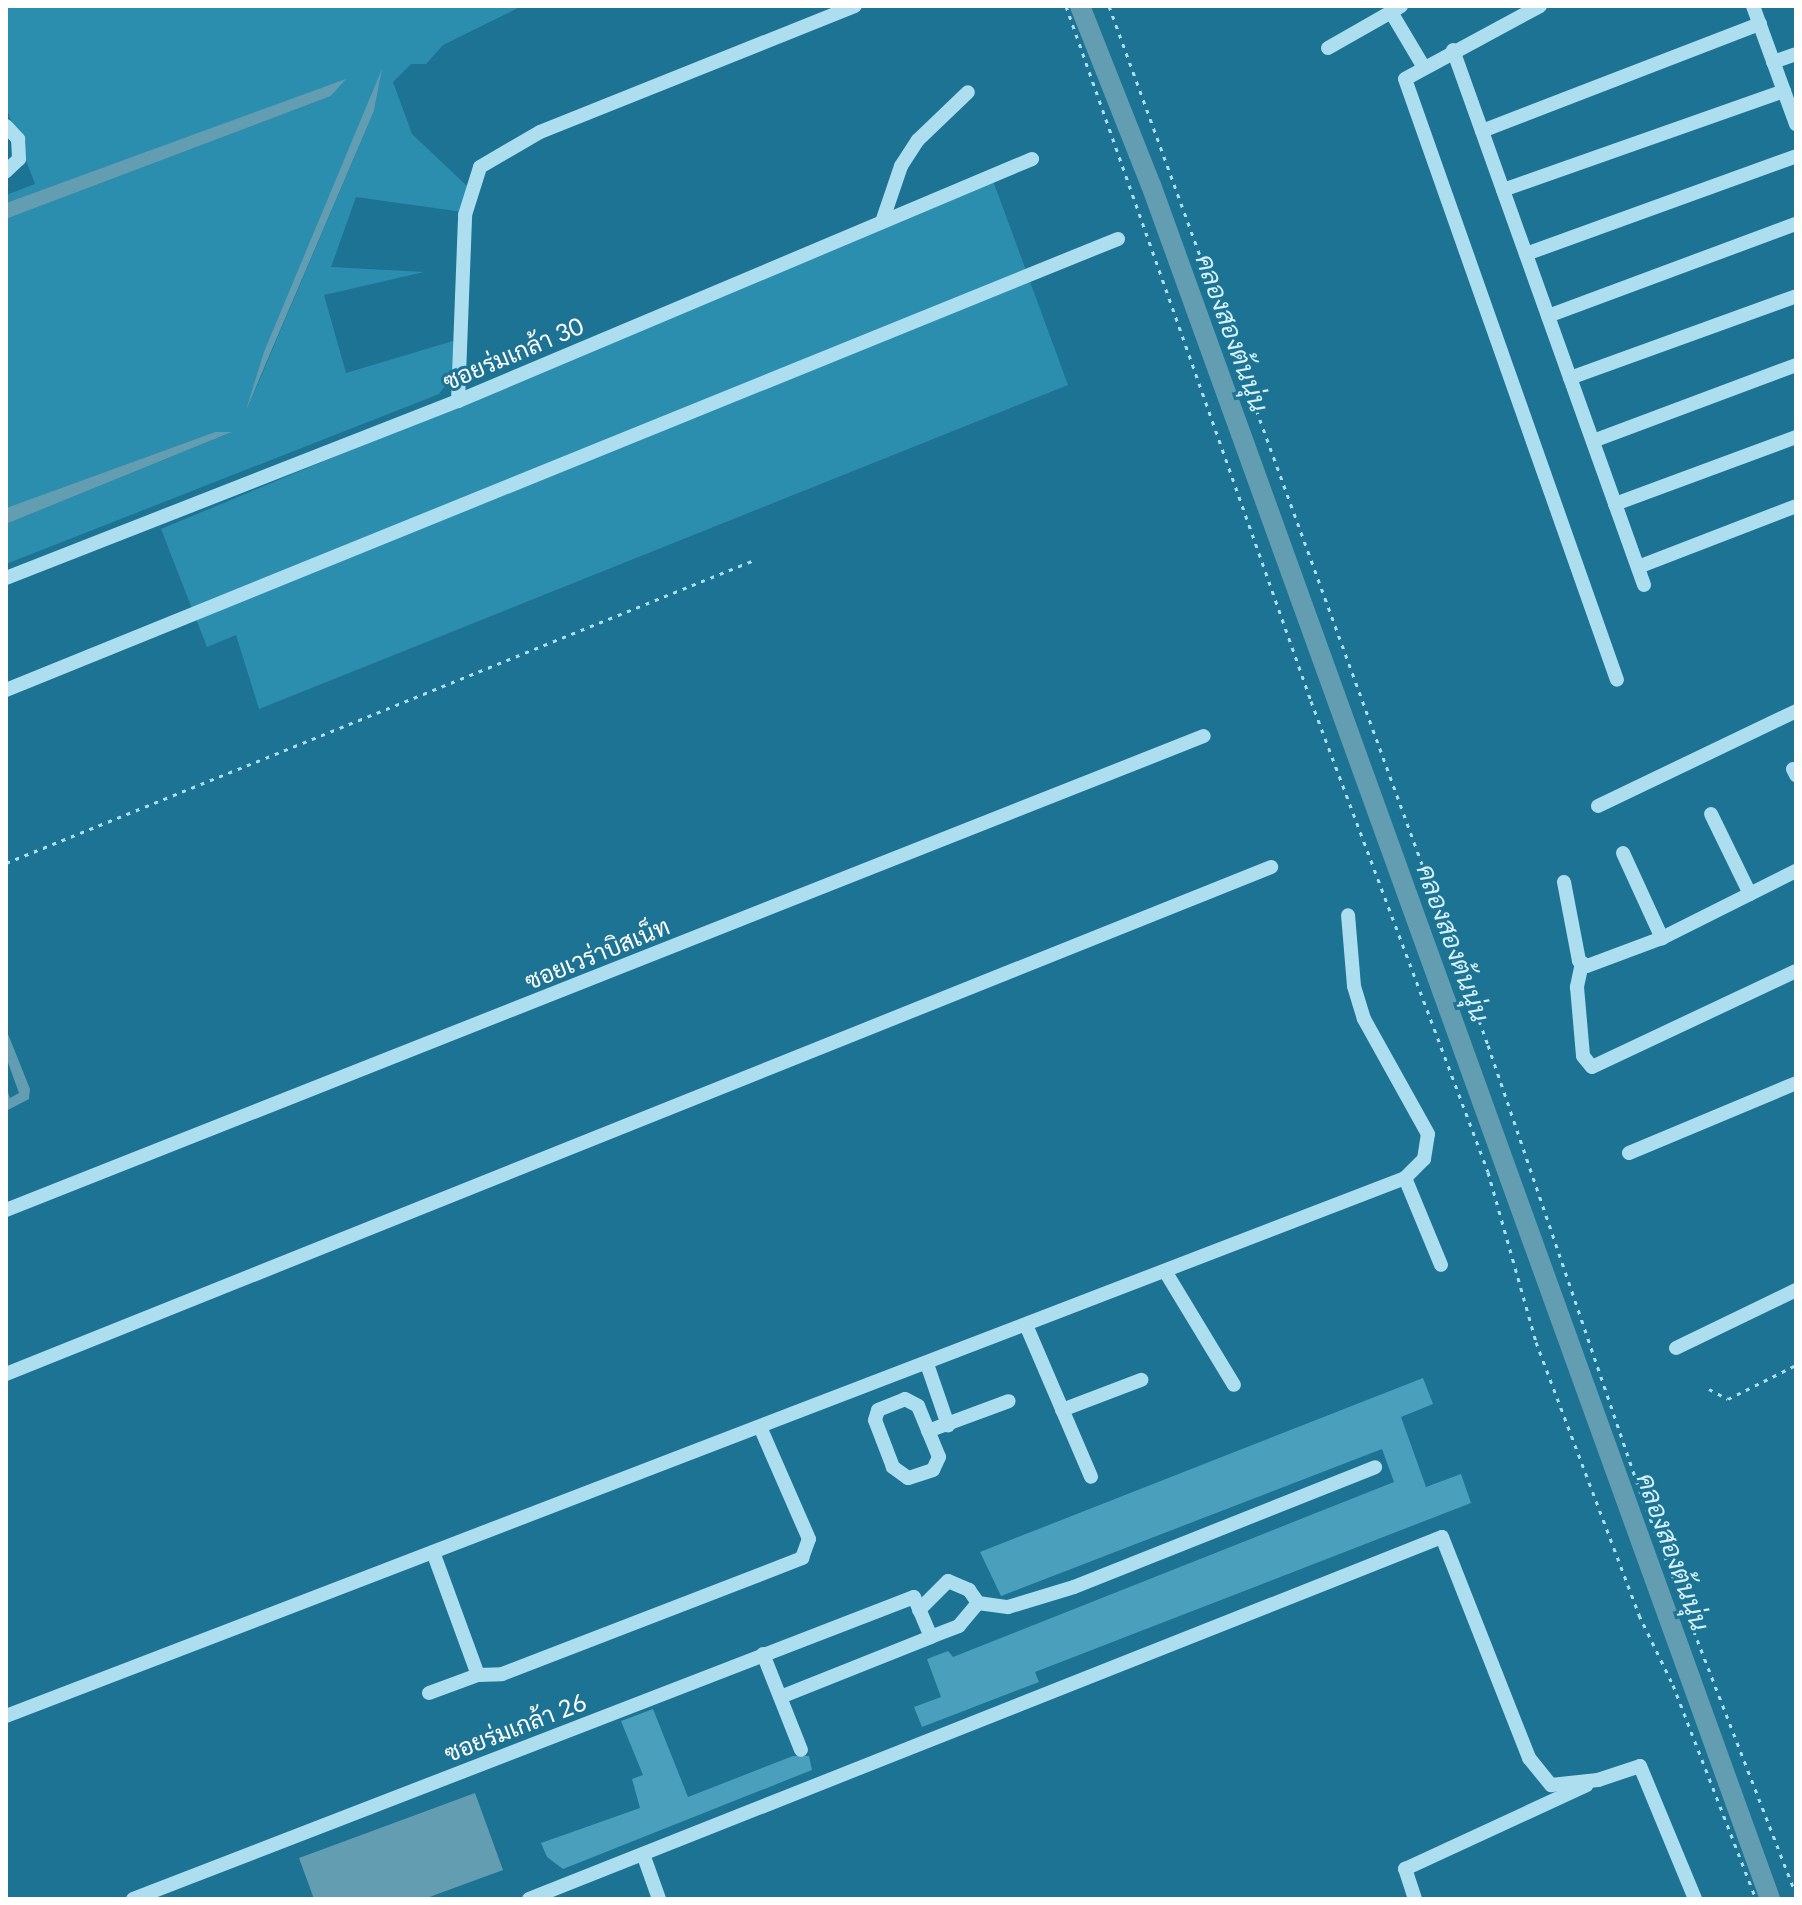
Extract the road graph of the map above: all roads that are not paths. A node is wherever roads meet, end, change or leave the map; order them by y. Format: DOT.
graph roads {
  1 [pos="855,6"];
  2 [pos="1540,6"];
  3 [pos="1753,6"];
  4 [pos="1396,9"];
  5 [pos="1760,24"];
  6 [pos="1328,48"];
  7 [pos="1453,50"];
  8 [pos="1796,54"];
  9 [pos="1773,62"];
  10 [pos="1423,66"];
  11 [pos="1784,91"];
  12 [pos="968,92"];
  13 [pos="1796,124"];
  14 [pos="6,126"];
  15 [pos="1482,131"];
  16 [pos="1796,156"];
  17 [pos="1032,159"];
  18 [pos="6,171"];
  19 [pos="1503,190"];
  20 [pos="883,219"];
  21 [pos="1796,224"];
  22 [pos="1118,239"];
  23 [pos="1526,254"];
  24 [pos="1796,296"];
  25 [pos="1548,316"];
  26 [pos="1796,365"];
  27 [pos="1570,378"];
  28 [pos="458,401"];
  29 [pos="1796,437"];
  30 [pos="1593,441"];
  31 [pos="1615,504"];
  32 [pos="1796,506"];
  33 [pos="1638,567"];
  34 [pos="6,578"];
  35 [pos="1644,585"];
  36 [pos="1617,680"];
  37 [pos="6,690"];
  38 [pos="1796,711"];
  39 [pos="1204,736"];
  40 [pos="1598,806"];
  41 [pos="1711,814"];
  42 [pos="1623,853"];
  43 [pos="1271,867"];
  44 [pos="1796,871"];
  45 [pos="1564,882"];
  46 [pos="1750,894"];
  47 [pos="1348,915"];
  48 [pos="1662,938"];
  49 [pos="1582,963"];
  50 [pos="1796,971"];
  51 [pos="1796,1083"];
  52 [pos="1629,1153"];
  53 [pos="1405,1178"];
  54 [pos="6,1210"];
  55 [pos="1441,1265"];
  56 [pos="1165,1271"];
  57 [pos="1796,1290"];
  58 [pos="1026,1325"];
  59 [pos="1676,1348"];
  60 [pos="927,1364"];
  61 [pos="6,1374"];
  62 [pos="1141,1380"];
  63 [pos="1234,1385"];
  64 [pos="1009,1401"];
  65 [pos="1062,1410"];
  66 [pos="948,1425"];
  67 [pos="761,1429"];
  68 [pos="928,1431"];
  69 [pos="1375,1467"];
  70 [pos="1091,1477"];
  71 [pos="433,1552"];
  72 [pos="978,1603"];
  73 [pos="917,1604"];
  74 [pos="924,1640"];
  75 [pos="763,1654"];
  76 [pos="478,1675"];
  77 [pos="429,1693"];
  78 [pos="780,1697"];
  79 [pos="6,1716"];
  80 [pos="801,1750"];
  81 [pos="1598,1780"];
  82 [pos="643,1854"];
  83 [pos="133,1899"];
  84 [pos="529,1899"];
  85 [pos="659,1899"];
  86 [pos="1415,1899"];
  87 [pos="1695,1899"];
  1 -- 28 [label="street"];
  2 -- 7 [label="street"];
  3 -- 5 [label="street"];
  4 -- 6 [label="street"];
  4 -- 10 [label="street"];
  5 -- 9 [label="street"];
  5 -- 15 [label="street"];
  7 -- 10 [label="street"];
  7 -- 15 [label="street"];
  8 -- 9 [label="street"];
  9 -- 11 [label="street"];
  10 -- 36 [label="street"];
  11 -- 13 [label="street"];
  11 -- 19 [label="street"];
  12 -- 20 [label="street"];
  14 -- 18 [label="street"];
  15 -- 19 [label="street"];
  16 -- 23 [label="street"];
  17 -- 20 [label="street, ซอยร่มเกล้า 30"];
  19 -- 23 [label="street"];
  20 -- 28 [label="street, ซอยร่มเกล้า 30"];
  21 -- 25 [label="street"];
  22 -- 37 [label="street"];
  23 -- 25 [label="street"];
  24 -- 27 [label="street"];
  25 -- 27 [label="street"];
  26 -- 30 [label="street"];
  27 -- 30 [label="street"];
  28 -- 34 [label="street, ซอยร่มเกล้า 30"];
  29 -- 31 [label="street"];
  30 -- 31 [label="street"];
  31 -- 33 [label="street"];
  32 -- 33 [label="street"];
  33 -- 35 [label="street"];
  38 -- 40 [label="street"];
  39 -- 54 [label="street, ซอยเวร่าบิสเน็ท"];
  41 -- 46 [label="street"];
  42 -- 48 [label="street"];
  43 -- 61 [label="street"];
  44 -- 46 [label="street"];
  45 -- 49 [label="street"];
  46 -- 48 [label="street"];
  47 -- 53 [label="street"];
  48 -- 49 [label="street"];
  49 -- 50 [label="street"];
  51 -- 52 [label="street"];
  53 -- 55 [label="street"];
  53 -- 56 [label="street"];
  56 -- 58 [label="street"];
  56 -- 63 [label="street"];
  57 -- 59 [label="street"];
  58 -- 60 [label="street"];
  58 -- 65 [label="street"];
  60 -- 66 [label="street"];
  60 -- 67 [label="street"];
  62 -- 65 [label="street"];
  64 -- 66 [label="street"];
  65 -- 70 [label="street"];
  66 -- 68 [label="street"];
  67 -- 71 [label="street"];
  67 -- 76 [label="street"];
  68 -- 68 [label="street"];
  69 -- 72 [label="street"];
  71 -- 76 [label="street"];
  71 -- 79 [label="street"];
  72 -- 73 [label="street"];
  72 -- 74 [label="street"];
  73 -- 74 [label="street"];
  73 -- 75 [label="street, ซอยร่มเกล้า 26"];
  74 -- 78 [label="street"];
  75 -- 78 [label="street"];
  75 -- 83 [label="street, ซอยร่มเกล้า 26"];
  76 -- 77 [label="street"];
  78 -- 80 [label="street"];
  81 -- 82 [label="street"];
  81 -- 86 [label="street"];
  81 -- 87 [label="street"];
  82 -- 84 [label="street"];
  82 -- 85 [label="street"];
}
